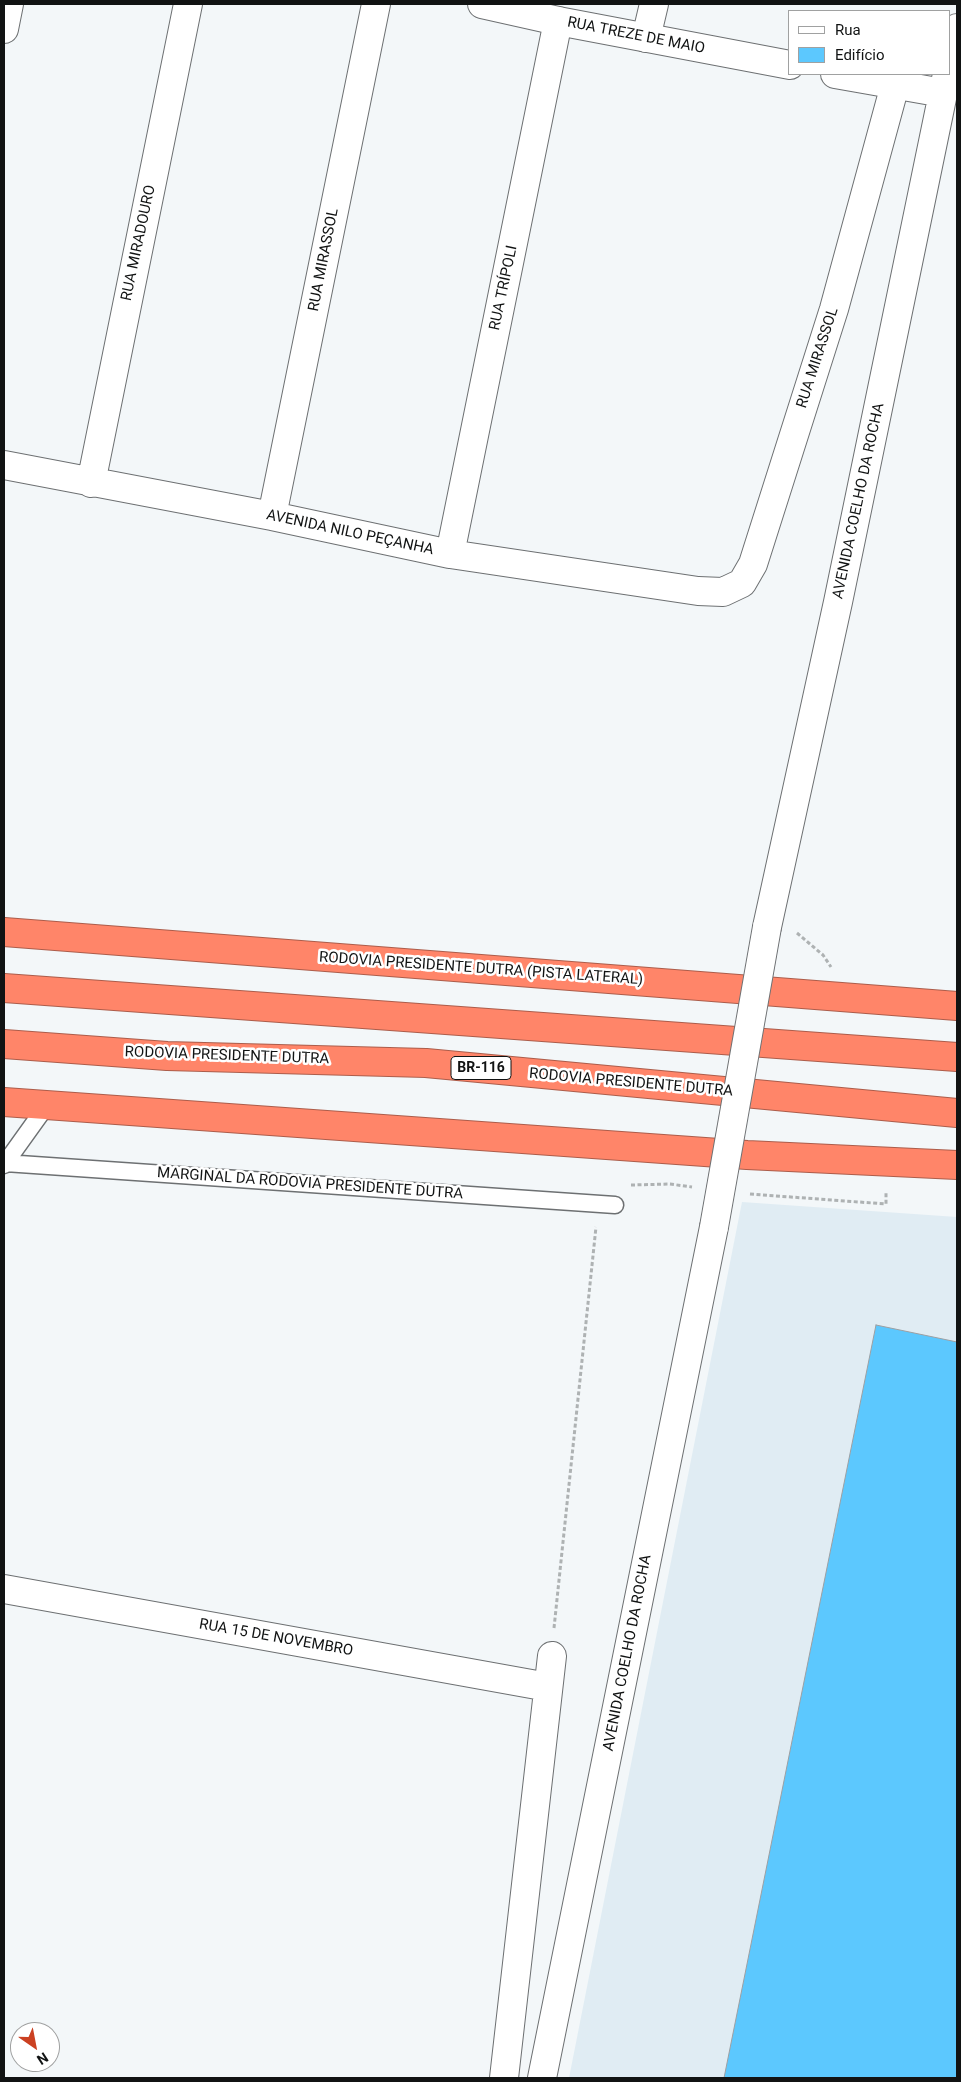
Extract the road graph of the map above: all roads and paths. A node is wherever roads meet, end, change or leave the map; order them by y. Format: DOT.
graph roads {
  1 [pos="9,4"];
  2 [pos="188,4"];
  3 [pos="376,4"];
  4 [pos="482,4"];
  5 [pos="654,4"];
  6 [pos="558,21"];
  7 [pos="957,28"];
  8 [pos="4,29"];
  9 [pos="646,38"];
  10 [pos="951,58"];
  11 [pos="788,65"];
  12 [pos="840,75"];
  13 [pos="945,83"];
  14 [pos="895,85"];
  15 [pos="4,465"];
  16 [pos="90,483"];
  17 [pos="272,516"];
  18 [pos="450,554"];
  19 [pos="698,592"];
  20 [pos="768,922"];
  21 [pos="4,932"];
  22 [pos="4,988"];
  23 [pos="839,996"];
  24 [pos="957,1006"];
  25 [pos="4,1044"];
  26 [pos="957,1057"];
  27 [pos="4,1102"];
  28 [pos="47,1105"];
  29 [pos="957,1113"];
  30 [pos="887,1161"];
  31 [pos="4,1164"];
  32 [pos="957,1165"];
  33 [pos="670,1184"];
  34 [pos="745,1193"];
  35 [pos="607,1204"];
  36 [pos="4,1589"];
  37 [pos="552,1656"];
  38 [pos="548,1687"];
  39 [pos="504,2078"];
  40 [pos="542,2078"];
  1 -- 8 [label="street"];
  2 -- 16 [label="street, RUA MIRADOURO"];
  3 -- 17 [label="street, RUA MIRASSOL"];
  4 -- 6 [label="street, RUA TREZE DE MAIO"];
  5 -- 9 [label="street"];
  6 -- 9 [label="street, RUA TREZE DE MAIO"];
  6 -- 18 [label="street, RUA TRÍPOLI"];
  7 -- 10 [label="street"];
  9 -- 11 [label="street, RUA TREZE DE MAIO"];
  12 -- 14 [label="street"];
  13 -- 14 [label="street"];
  13 -- 20 [label="street, AVENIDA COELHO DA ROCHA"];
  14 -- 19 [label="street, RUA MIRASSOL"];
  15 -- 16 [label="street, AVENIDA NILO PEÇANHA"];
  16 -- 17 [label="street, AVENIDA NILO PEÇANHA"];
  17 -- 18 [label="street, AVENIDA NILO PEÇANHA"];
  18 -- 19 [label="street, AVENIDA NILO PEÇANHA"];
  20 -- 23 [label="path"];
  20 -- 40 [label="street, AVENIDA COELHO DA ROCHA, bridge"];
  21 -- 23 [label="highway, RODOVIA PRESIDENTE DUTRA (PISTA LATERAL)"];
  22 -- 26 [label="highway"];
  23 -- 24 [label="highway, RODOVIA PRESIDENTE DUTRA (PISTA LATERAL)"];
  25 -- 29 [label="highway, RODOVIA PRESIDENTE DUTRA / BR-116"];
  27 -- 28 [label="highway"];
  28 -- 30 [label="highway"];
  28 -- 31 [label="lane"];
  30 -- 32 [label="highway"];
  30 -- 34 [label="path"];
  31 -- 35 [label="lane, MARGINAL DA RODOVIA PRESIDENTE DUTRA"];
  33 -- 35 [label="path"];
  35 -- 37 [label="path"];
  36 -- 38 [label="street, RUA 15 DE NOVEMBRO"];
  37 -- 38 [label="street"];
  38 -- 39 [label="street"];
}
